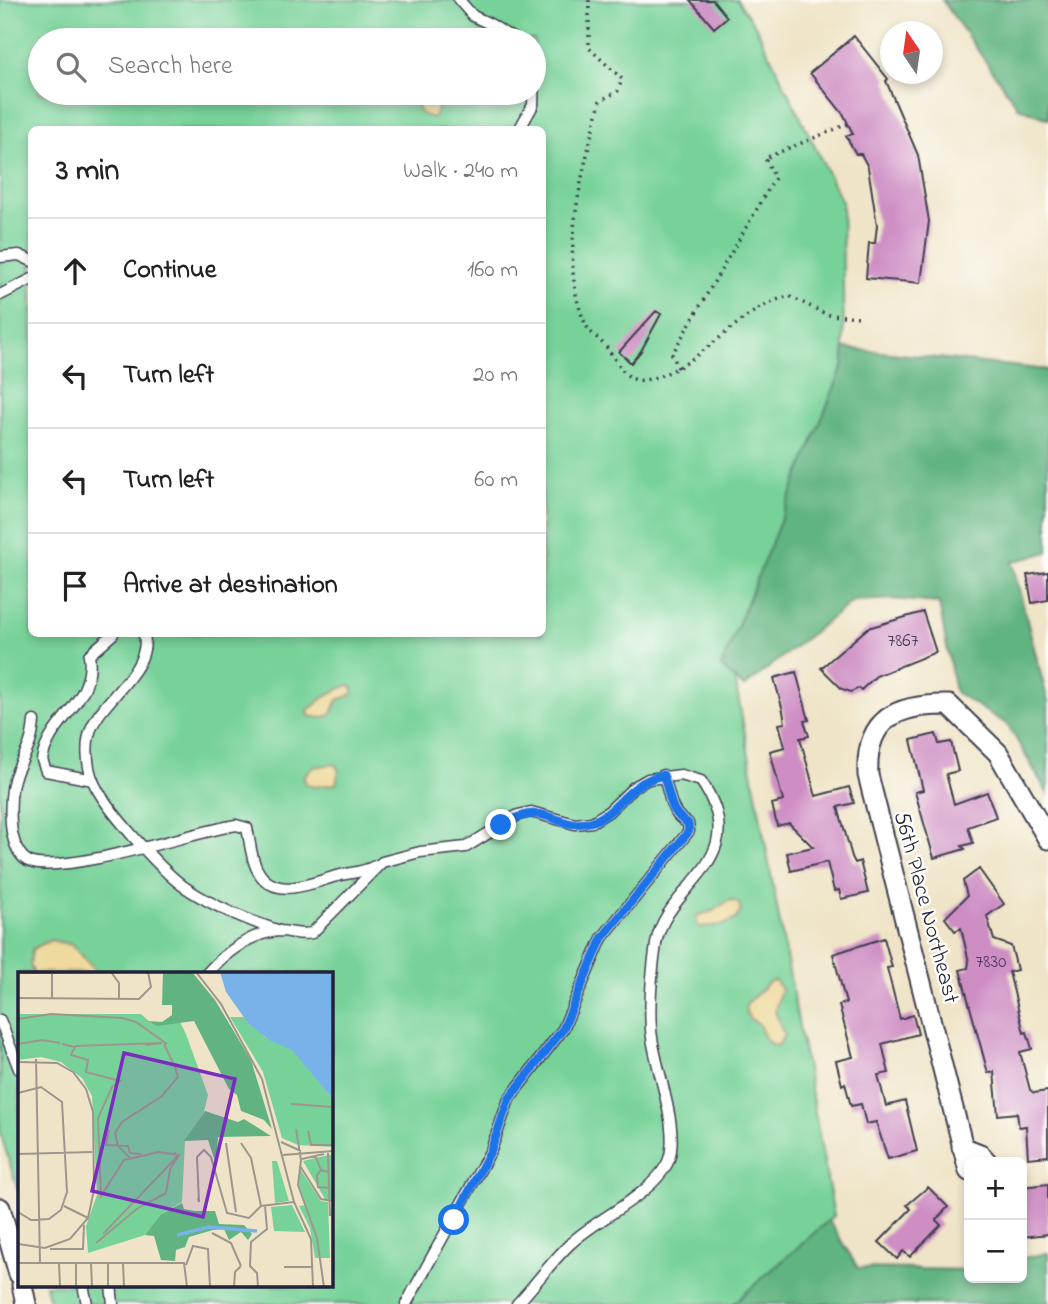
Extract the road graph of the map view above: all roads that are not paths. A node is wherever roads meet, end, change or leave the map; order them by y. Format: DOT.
graph roads {
  1 [pos="459,0"];
  2 [pos="490,24"];
  3 [pos="491,28"];
  4 [pos="496,28"];
  5 [pos="533,105"];
  6 [pos="521,126"];
  7 [pos="0,257"];
  8 [pos="28,259"];
  9 [pos="28,281"];
  10 [pos="0,295"];
  11 [pos="109,637"];
  12 [pos="144,637"];
  13 [pos="34,722"];
  14 [pos="663,775"];
  15 [pos="93,780"];
  16 [pos="1048,839"];
  17 [pos="143,846"];
  18 [pos="382,862"];
  19 [pos="280,931"];
  20 [pos="208,972"];
  21 [pos="0,1020"];
  22 [pos="18,1066"];
  23 [pos="962,1147"];
  24 [pos="965,1157"];
  25 [pos="983,1157"];
  26 [pos="0,1208"];
  27 [pos="18,1271"];
  28 [pos="22,1286"];
  29 [pos="83,1286"];
  30 [pos="111,1286"];
  31 [pos="26,1304"];
  32 [pos="87,1304"];
  33 [pos="113,1304"];
  34 [pos="406,1304"];
  35 [pos="517,1304"];
  1 -- 2 [label="lane"];
  2 -- 3 [label="lane"];
  2 -- 4 [label="lane"];
  5 -- 6 [label="lane"];
  7 -- 8 [label="lane"];
  9 -- 10 [label="lane"];
  11 -- 15 [label="lane"];
  12 -- 15 [label="lane"];
  13 -- 17 [label="lane"];
  14 -- 18 [label="lane"];
  14 -- 34 [label="lane"];
  14 -- 35 [label="lane"];
  15 -- 17 [label="lane"];
  16 -- 23 [label="street, 56th Place Northeast"];
  17 -- 18 [label="lane"];
  17 -- 19 [label="lane"];
  18 -- 19 [label="lane"];
  19 -- 20 [label="lane"];
  21 -- 22 [label="lane"];
  23 -- 24 [label="street, 56th Place Northeast"];
  23 -- 25 [label="street"];
  26 -- 27 [label="street"];
  28 -- 31 [label="street"];
  29 -- 32 [label="lane"];
  30 -- 33 [label="lane"];
}
